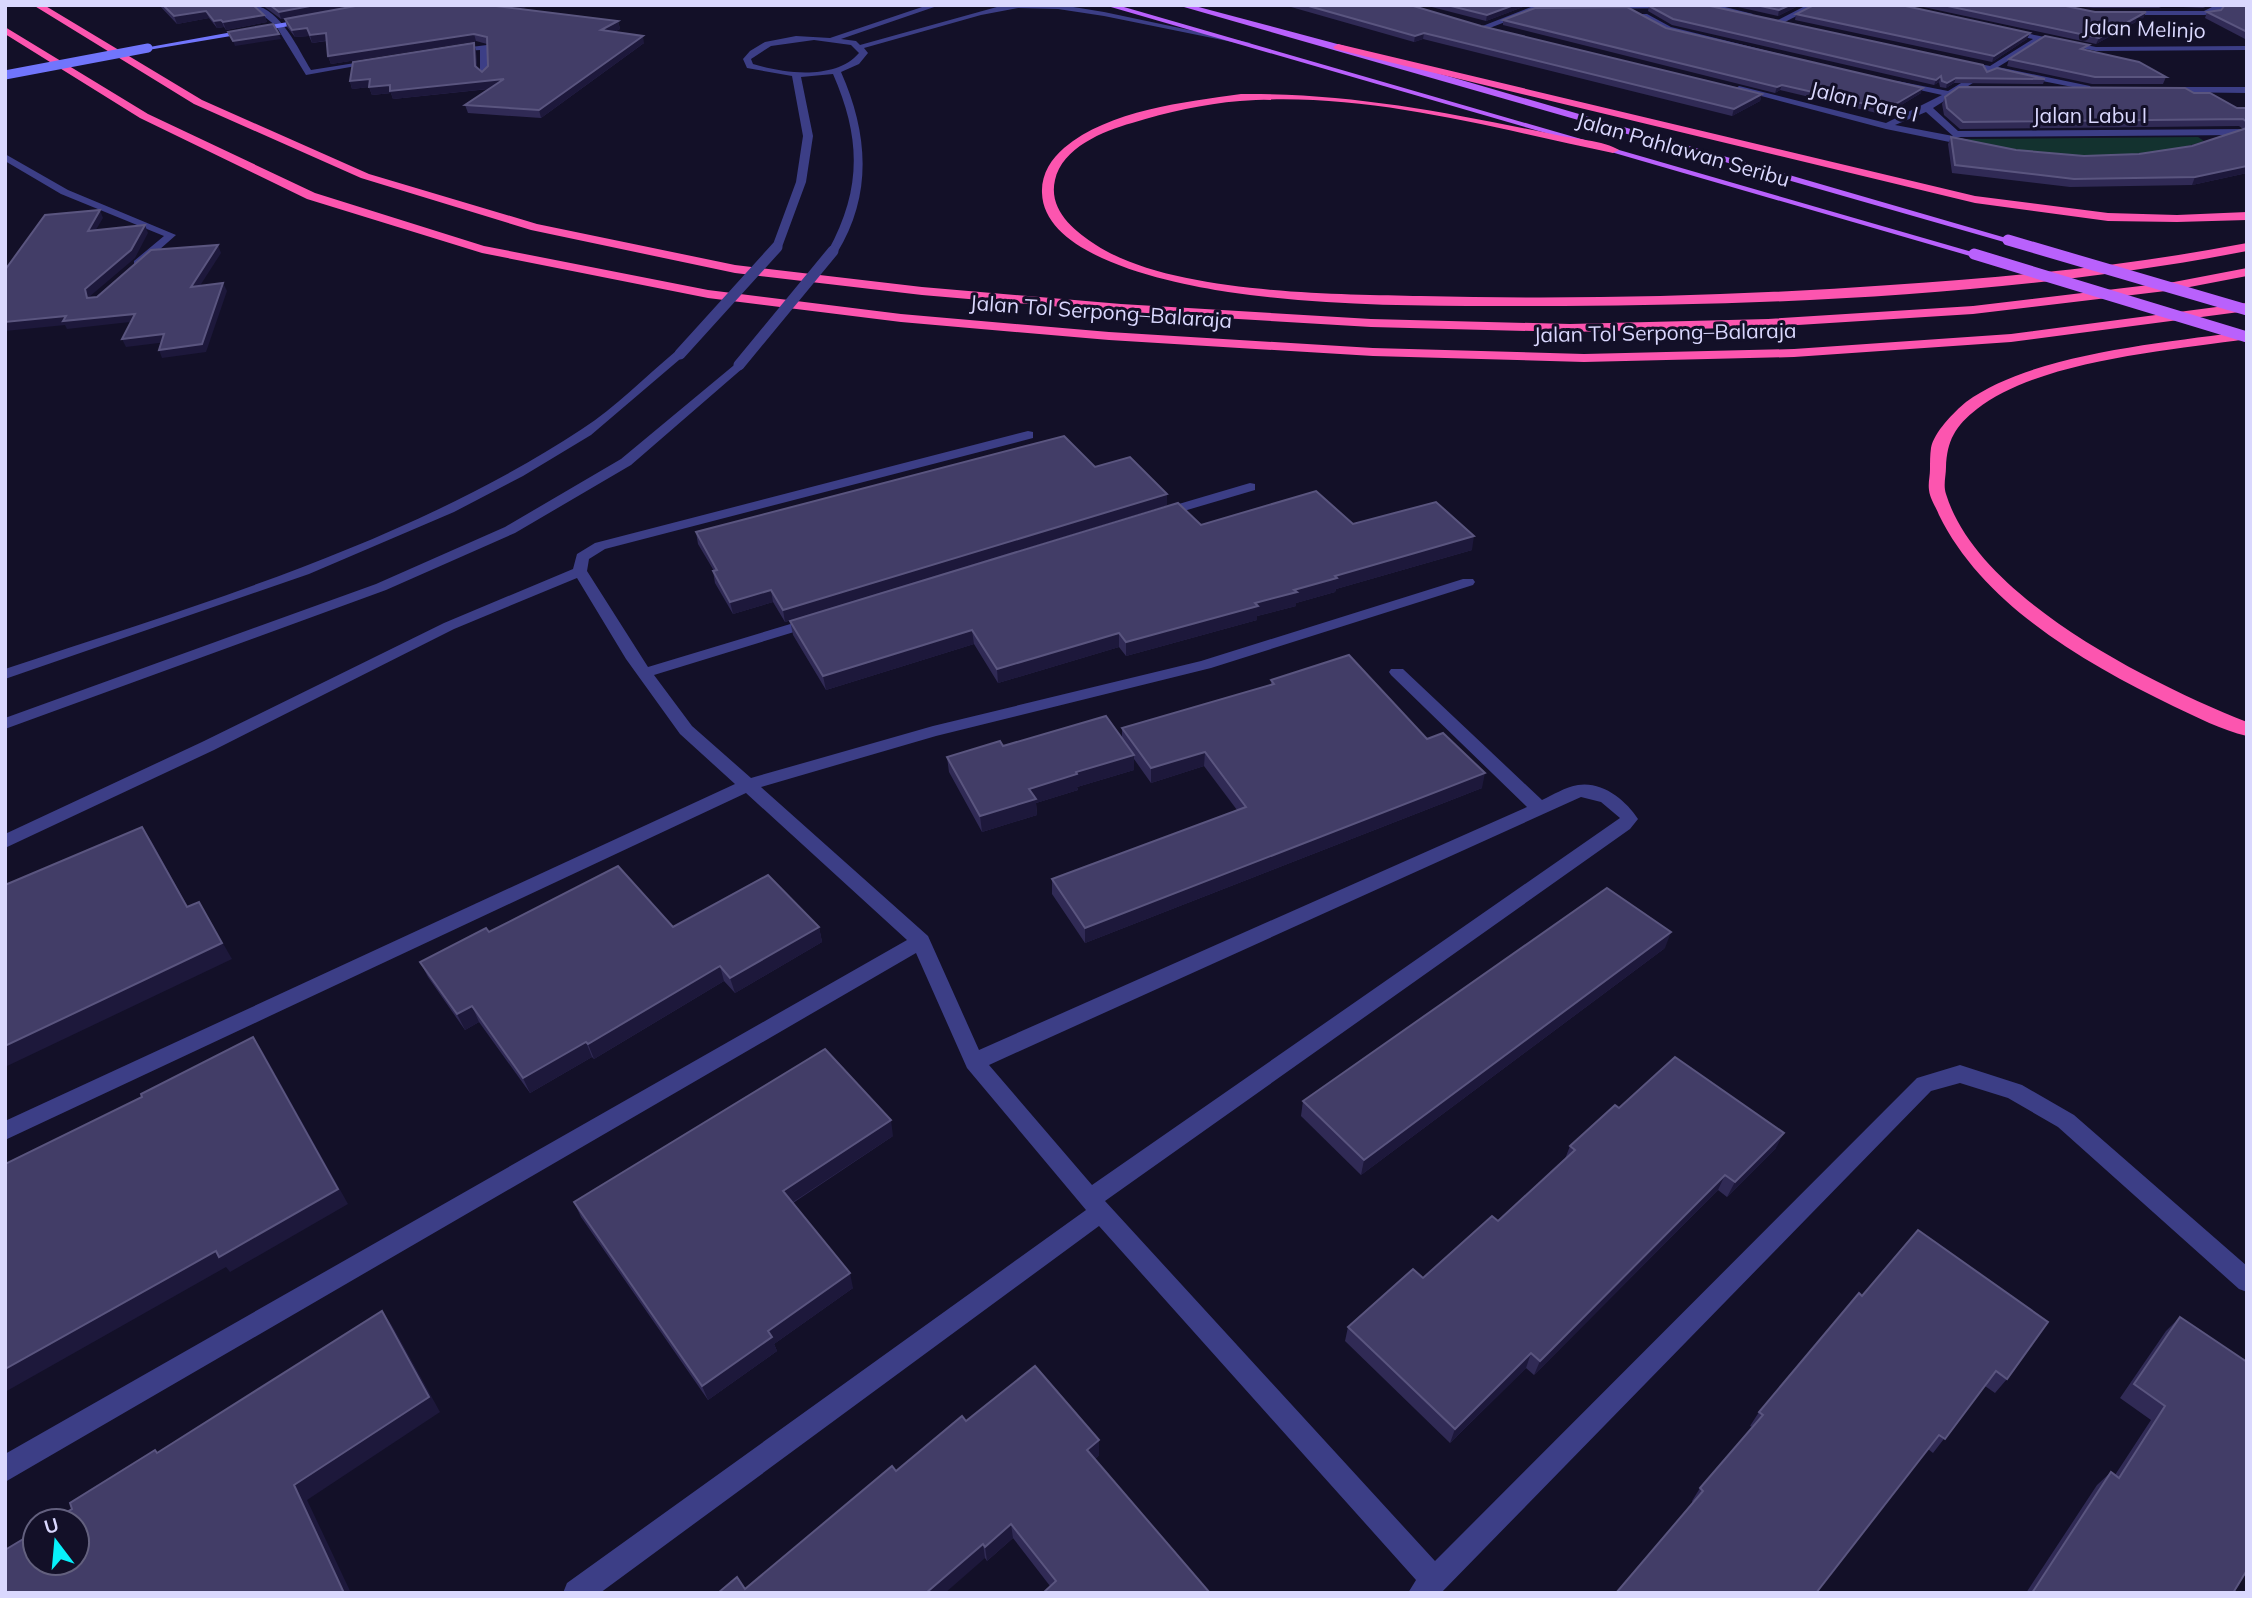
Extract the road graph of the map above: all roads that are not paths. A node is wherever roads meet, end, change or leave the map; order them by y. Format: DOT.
graph roads {
  1 [pos="37,5"];
  2 [pos="254,5"];
  3 [pos="936,5"];
  4 [pos="1108,5"];
  5 [pos="1181,5"];
  6 [pos="1814,5"];
  7 [pos="2221,5"];
  8 [pos="1011,6"];
  9 [pos="1660,6"];
  10 [pos="1628,7"];
  11 [pos="2107,13"];
  12 [pos="1754,15"];
  13 [pos="319,18"];
  14 [pos="1649,19"];
  15 [pos="1767,19"];
  16 [pos="1780,22"];
  17 [pos="1473,23"];
  18 [pos="1794,24"];
  19 [pos="279,25"];
  20 [pos="1484,27"];
  21 [pos="5,30"];
  22 [pos="1498,30"];
  23 [pos="2003,30"];
  24 [pos="2040,38"];
  25 [pos="832,39"];
  26 [pos="1247,43"];
  27 [pos="860,47"];
  28 [pos="1338,47"];
  29 [pos="2247,48"];
  30 [pos="438,52"];
  31 [pos="386,60"];
  32 [pos="1801,60"];
  33 [pos="1954,60"];
  34 [pos="1993,69"];
  35 [pos="836,70"];
  36 [pos="484,74"];
  37 [pos="796,74"];
  38 [pos="5,75"];
  39 [pos="1895,81"];
  40 [pos="1728,87"];
  41 [pos="1982,89"];
  42 [pos="2036,89"];
  43 [pos="2090,89"];
  44 [pos="2103,89"];
  45 [pos="2155,90"];
  46 [pos="2247,90"];
  47 [pos="1951,91"];
  48 [pos="1927,108"];
  49 [pos="1886,126"];
  50 [pos="2243,132"];
  51 [pos="1934,134"];
  52 [pos="1956,134"];
  53 [pos="2211,144"];
  54 [pos="1985,147"];
  55 [pos="1613,150"];
  56 [pos="5,157"];
  57 [pos="2247,216"];
  58 [pos="2247,247"];
  59 [pos="133,268"];
  60 [pos="2247,272"];
  61 [pos="2247,308"];
  62 [pos="2247,336"];
  63 [pos="1028,435"];
  64 [pos="1250,487"];
  65 [pos="1144,519"];
  66 [pos="580,571"];
  67 [pos="1468,582"];
  68 [pos="829,616"];
  69 [pos="1396,672"];
  70 [pos="645,673"];
  71 [pos="5,674"];
  72 [pos="5,724"];
  73 [pos="2247,730"];
  74 [pos="748,785"];
  75 [pos="1539,808"];
  76 [pos="5,842"];
  77 [pos="921,941"];
  78 [pos="974,1062"];
  79 [pos="5,1131"];
  80 [pos="1095,1205"];
  81 [pos="2247,1281"];
  82 [pos="5,1469"];
  83 [pos="1428,1586"];
  84 [pos="577,1593"];
  1 -- 60 [label="highway, Jalan Tol Serpong–Balaraja"];
  2 -- 19 [label="street"];
  3 -- 25 [label="street"];
  4 -- 26 [label="main road, Jalan Pahlawan Seribu"];
  5 -- 28 [label="main road, Jalan Pahlawan Seribu"];
  6 -- 16 [label="street"];
  7 -- 11 [label="street"];
  8 -- 26 [label="street"];
  8 -- 27 [label="street"];
  9 -- 10 [label="street"];
  9 -- 12 [label="street"];
  9 -- 14 [label="street"];
  10 -- 14 [label="street"];
  10 -- 20 [label="street"];
  13 -- 19 [label="street"];
  14 -- 32 [label="street"];
  15 -- 16 [label="street"];
  16 -- 18 [label="street"];
  17 -- 20 [label="street"];
  19 -- 31 [label="street"];
  19 -- 38 [label="street, bridge"];
  20 -- 22 [label="street"];
  21 -- 61 [label="highway, Jalan Tol Serpong–Balaraja"];
  23 -- 24 [label="street, Jalan Melinjo"];
  24 -- 29 [label="street, Jalan Melinjo"];
  24 -- 34 [label="street"];
  25 -- 27 [label="street"];
  25 -- 37 [label="street"];
  26 -- 55 [label="main road, Jalan Pahlawan Seribu"];
  27 -- 35 [label="street"];
  28 -- 57 [label="highway"];
  28 -- 61 [label="main road, Jalan Pahlawan Seribu, bridge"];
  30 -- 36 [label="street"];
  33 -- 34 [label="street"];
  34 -- 43 [label="street"];
  34 -- 47 [label="street"];
  35 -- 37 [label="street"];
  35 -- 72 [label="street, bridge"];
  37 -- 71 [label="street, bridge"];
  39 -- 47 [label="street"];
  40 -- 49 [label="street, Jalan Pare I"];
  41 -- 47 [label="street"];
  42 -- 43 [label="street"];
  43 -- 44 [label="street"];
  45 -- 46 [label="street"];
  47 -- 48 [label="street"];
  48 -- 49 [label="street"];
  48 -- 52 [label="street"];
  49 -- 51 [label="street, Jalan Pare I"];
  50 -- 52 [label="street, Jalan Labu I"];
  50 -- 53 [label="street"];
  51 -- 52 [label="street, Jalan Labu I"];
  51 -- 54 [label="street, Jalan Pare I"];
  55 -- 58 [label="highway"];
  55 -- 62 [label="main road, Jalan Pahlawan Seribu, bridge"];
  56 -- 59 [label="street"];
  62 -- 73 [label="highway"];
  63 -- 66 [label="street"];
  64 -- 65 [label="street"];
  66 -- 70 [label="street"];
  66 -- 76 [label="street"];
  67 -- 74 [label="street"];
  68 -- 70 [label="street"];
  69 -- 75 [label="street"];
  70 -- 74 [label="street"];
  74 -- 77 [label="street"];
  74 -- 79 [label="street"];
  75 -- 78 [label="street"];
  75 -- 80 [label="street"];
  77 -- 78 [label="street"];
  77 -- 82 [label="street"];
  78 -- 80 [label="street"];
  80 -- 83 [label="street"];
  80 -- 84 [label="street"];
  81 -- 83 [label="street"];
}
